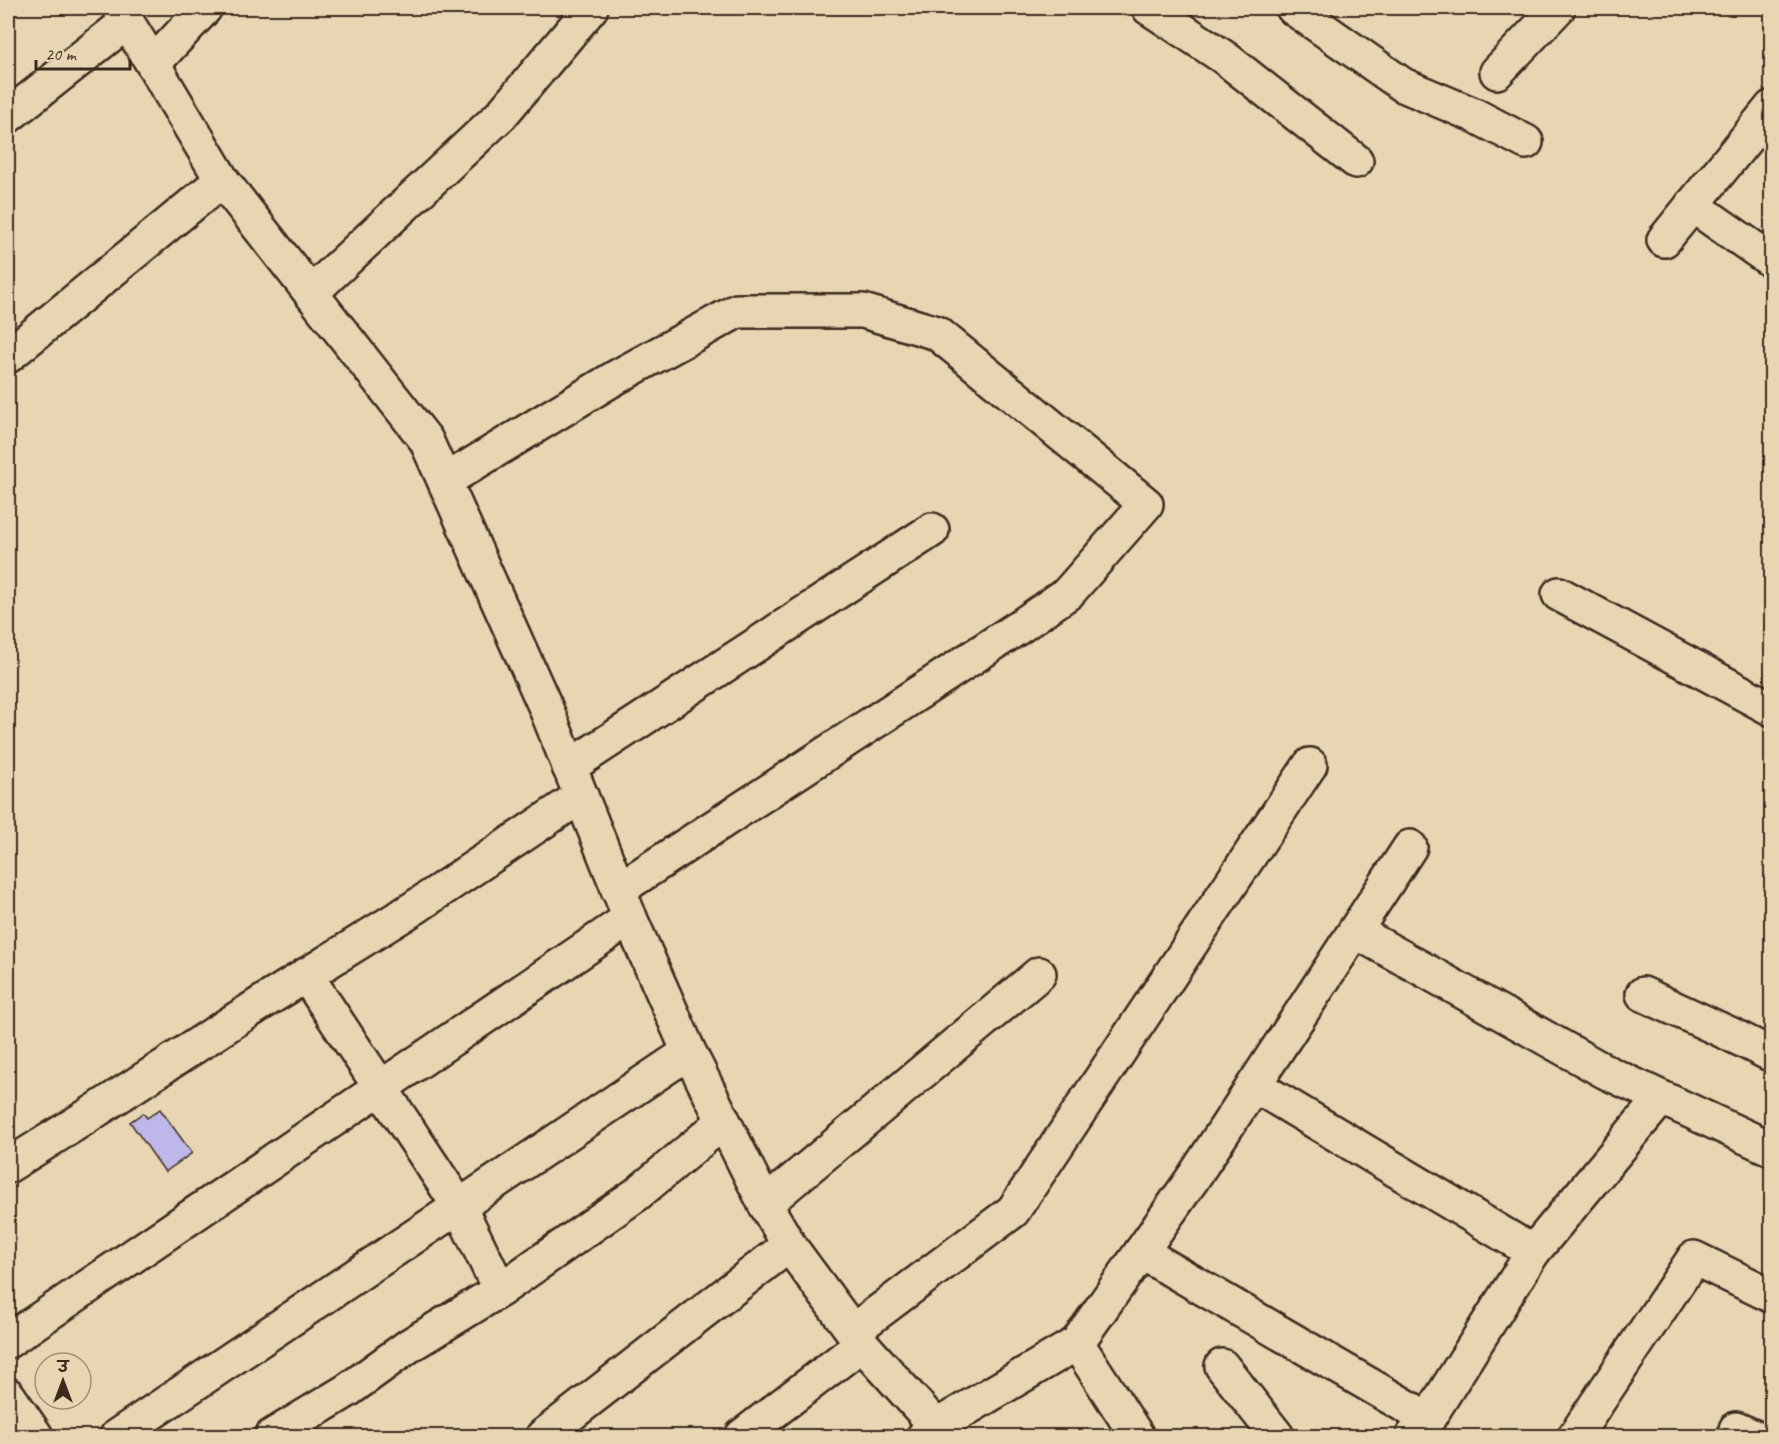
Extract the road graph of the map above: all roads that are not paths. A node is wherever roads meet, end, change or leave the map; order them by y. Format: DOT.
graph roads {
  1 [pos="205,8"];
  2 [pos="591,8"];
  3 [pos="1149,8"];
  4 [pos="1293,8"];
  5 [pos="1542,12"];
  6 [pos="123,15"];
  7 [pos="153,64"];
  8 [pos="1497,72"];
  9 [pos="1772,107"];
  10 [pos="8,116"];
  11 [pos="1526,142"];
  12 [pos="1356,161"];
  13 [pos="222,180"];
  14 [pos="1692,205"];
  15 [pos="1664,240"];
  16 [pos="1772,261"];
  17 [pos="311,293"];
  18 [pos="8,356"];
  19 [pos="445,481"];
  20 [pos="932,530"];
  21 [pos="1559,594"];
  22 [pos="1772,709"];
  23 [pos="1310,765"];
  24 [pos="569,767"];
  25 [pos="581,796"];
  26 [pos="1410,847"];
  27 [pos="624,904"];
  28 [pos="1355,931"];
  29 [pos="1039,974"];
  30 [pos="306,975"];
  31 [pos="1643,994"];
  32 [pos="688,1052"];
  33 [pos="1772,1055"];
  34 [pos="1254,1085"];
  35 [pos="380,1088"];
  36 [pos="1661,1098"];
  37 [pos="723,1122"];
  38 [pos="1772,1149"];
  39 [pos="8,1166"];
  40 [pos="765,1204"];
  41 [pos="459,1206"];
  42 [pos="789,1245"];
  43 [pos="1141,1252"];
  44 [pos="1533,1252"];
  45 [pos="500,1290"];
  46 [pos="1772,1296"];
  47 [pos="857,1338"];
  48 [pos="8,1341"];
  49 [pos="1077,1342"];
  50 [pos="1222,1366"];
  51 [pos="8,1395"];
  52 [pos="310,1427"];
  53 [pos="1421,1428"];
  54 [pos="935,1433"];
  55 [pos="36,1437"];
  56 [pos="117,1437"];
  57 [pos="272,1437"];
  58 [pos="543,1437"];
  59 [pos="742,1437"];
  60 [pos="1137,1437"];
  61 [pos="1277,1437"];
  62 [pos="1575,1437"];
  1 -- 7 [label="street"];
  2 -- 17 [label="street"];
  3 -- 12 [label="street"];
  4 -- 11 [label="street"];
  5 -- 8 [label="street"];
  6 -- 7 [label="street"];
  6 -- 10 [label="street"];
  7 -- 13 [label="street"];
  9 -- 14 [label="street"];
  13 -- 17 [label="street"];
  13 -- 18 [label="street"];
  14 -- 15 [label="street"];
  14 -- 16 [label="street"];
  17 -- 19 [label="street"];
  19 -- 24 [label="street"];
  19 -- 27 [label="street"];
  20 -- 24 [label="street"];
  21 -- 22 [label="street"];
  23 -- 47 [label="street"];
  24 -- 25 [label="street"];
  25 -- 27 [label="street"];
  25 -- 30 [label="street"];
  26 -- 28 [label="street"];
  27 -- 32 [label="street"];
  27 -- 35 [label="street"];
  28 -- 34 [label="street"];
  28 -- 36 [label="street"];
  29 -- 40 [label="street"];
  30 -- 35 [label="street"];
  30 -- 39 [label="street"];
  31 -- 33 [label="street"];
  32 -- 37 [label="street"];
  32 -- 41 [label="street"];
  34 -- 43 [label="street"];
  34 -- 44 [label="street"];
  35 -- 41 [label="street"];
  35 -- 48 [label="street"];
  36 -- 38 [label="street"];
  36 -- 44 [label="street"];
  37 -- 40 [label="street"];
  37 -- 45 [label="street"];
  40 -- 42 [label="street"];
  41 -- 45 [label="street"];
  41 -- 56 [label="street"];
  42 -- 47 [label="street"];
  42 -- 58 [label="street"];
  43 -- 49 [label="street"];
  43 -- 53 [label="street"];
  44 -- 53 [label="street"];
  45 -- 52 [label="street"];
  46 -- 62 [label="street"];
  47 -- 54 [label="street"];
  47 -- 59 [label="street"];
  49 -- 54 [label="street"];
  49 -- 60 [label="street"];
  50 -- 61 [label="street"];
  51 -- 55 [label="street"];
  52 -- 57 [label="street"];
}
